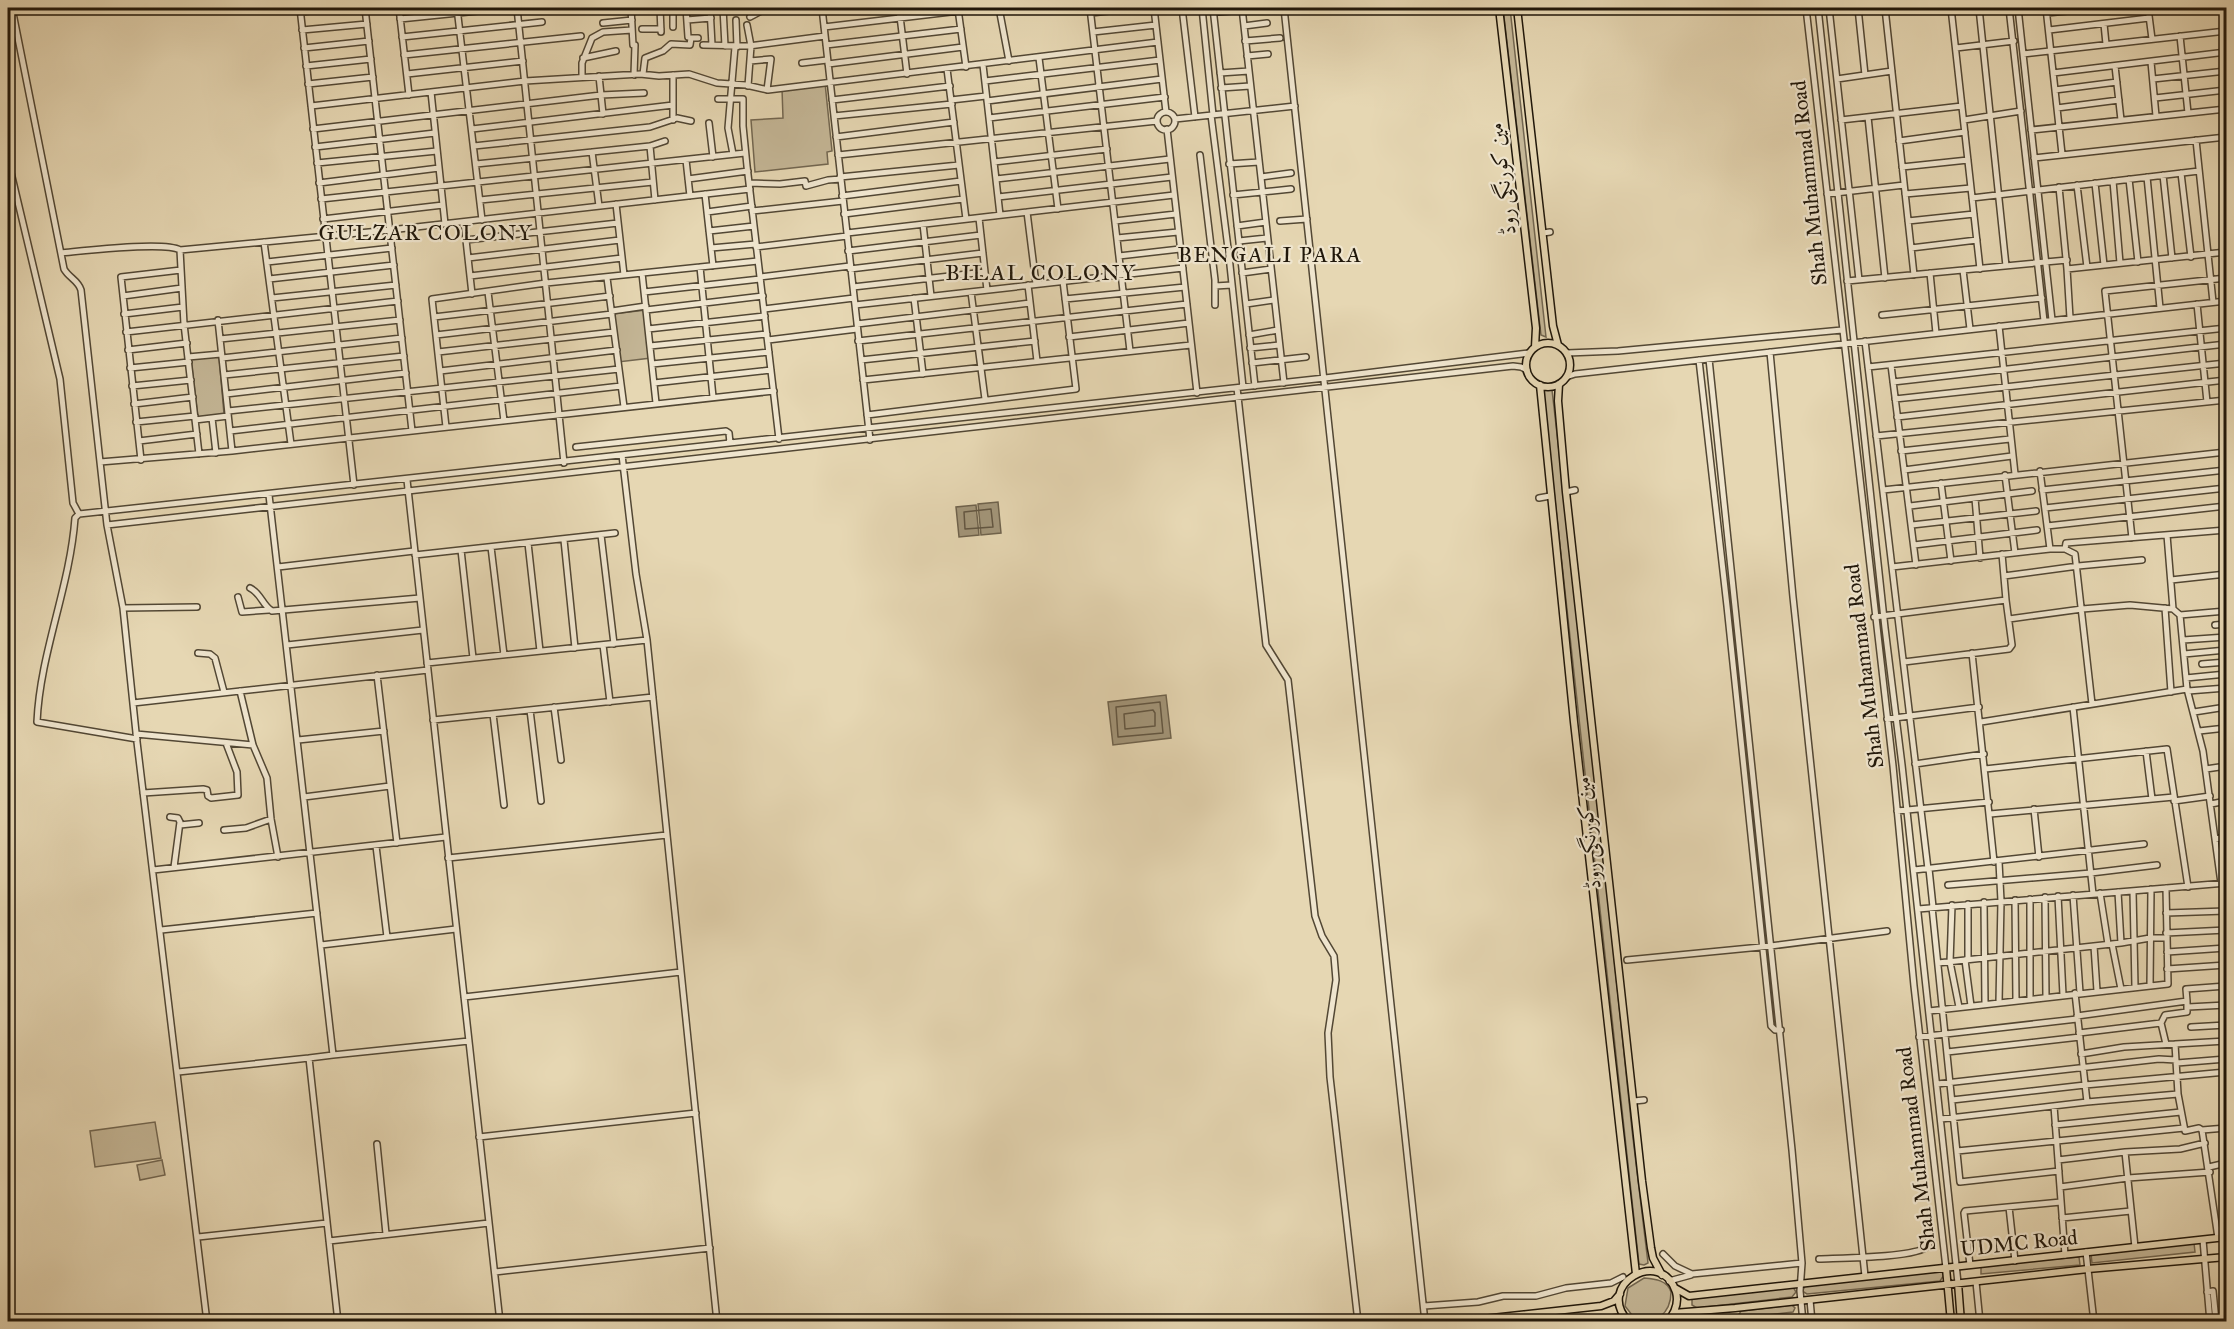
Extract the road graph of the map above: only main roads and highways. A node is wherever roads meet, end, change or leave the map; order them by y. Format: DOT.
graph roads {
  1 [pos="1499,8"];
  2 [pos="1517,8"];
  3 [pos="1558,345"];
  4 [pos="1535,347"];
  5 [pos="1559,384"];
  6 [pos="1540,385"];
  7 [pos="2226,1237"];
  8 [pos="2226,1257"];
  9 [pos="1946,1268"];
  10 [pos="1636,1274"];
  11 [pos="1662,1275"];
  12 [pos="1958,1284"];
  13 [pos="1948,1285"];
  14 [pos="1675,1288"];
  15 [pos="1620,1294"];
  16 [pos="1674,1313"];
  17 [pos="1627,1319"];
  18 [pos="1456,1322"];
  19 [pos="1584,1322"];
  20 [pos="1667,1322"];
  21 [pos="1951,1322"];
  22 [pos="1961,1322"];
  1 -- 4 [label="main road, مین کورنگی روڈ"];
  2 -- 3 [label="main road, مین کورنگی روڈ"];
  3 -- 4 [label="main road"];
  3 -- 5 [label="main road"];
  4 -- 6 [label="main road"];
  5 -- 6 [label="main road"];
  5 -- 11 [label="main road, مین کورنگی روڈ"];
  6 -- 10 [label="main road, مین کورنگی روڈ"];
  7 -- 9 [label="main road, UDMC Road"];
  8 -- 12 [label="main road, UDMC Road"];
  9 -- 13 [label="main road, Shah Muhammad Road"];
  9 -- 14 [label="main road, UDMC Road"];
  10 -- 11 [label="main road"];
  10 -- 15 [label="main road"];
  11 -- 14 [label="main road"];
  12 -- 13 [label="main road, UDMC Road"];
  12 -- 22 [label="main road, Shah Muhammad Road"];
  13 -- 16 [label="main road, UDMC Road"];
  13 -- 21 [label="main road, Shah Muhammad Road"];
  14 -- 16 [label="main road"];
  15 -- 17 [label="main road"];
  15 -- 18 [label="main road"];
  16 -- 20 [label="main road"];
  17 -- 19 [label="main road"];
}
